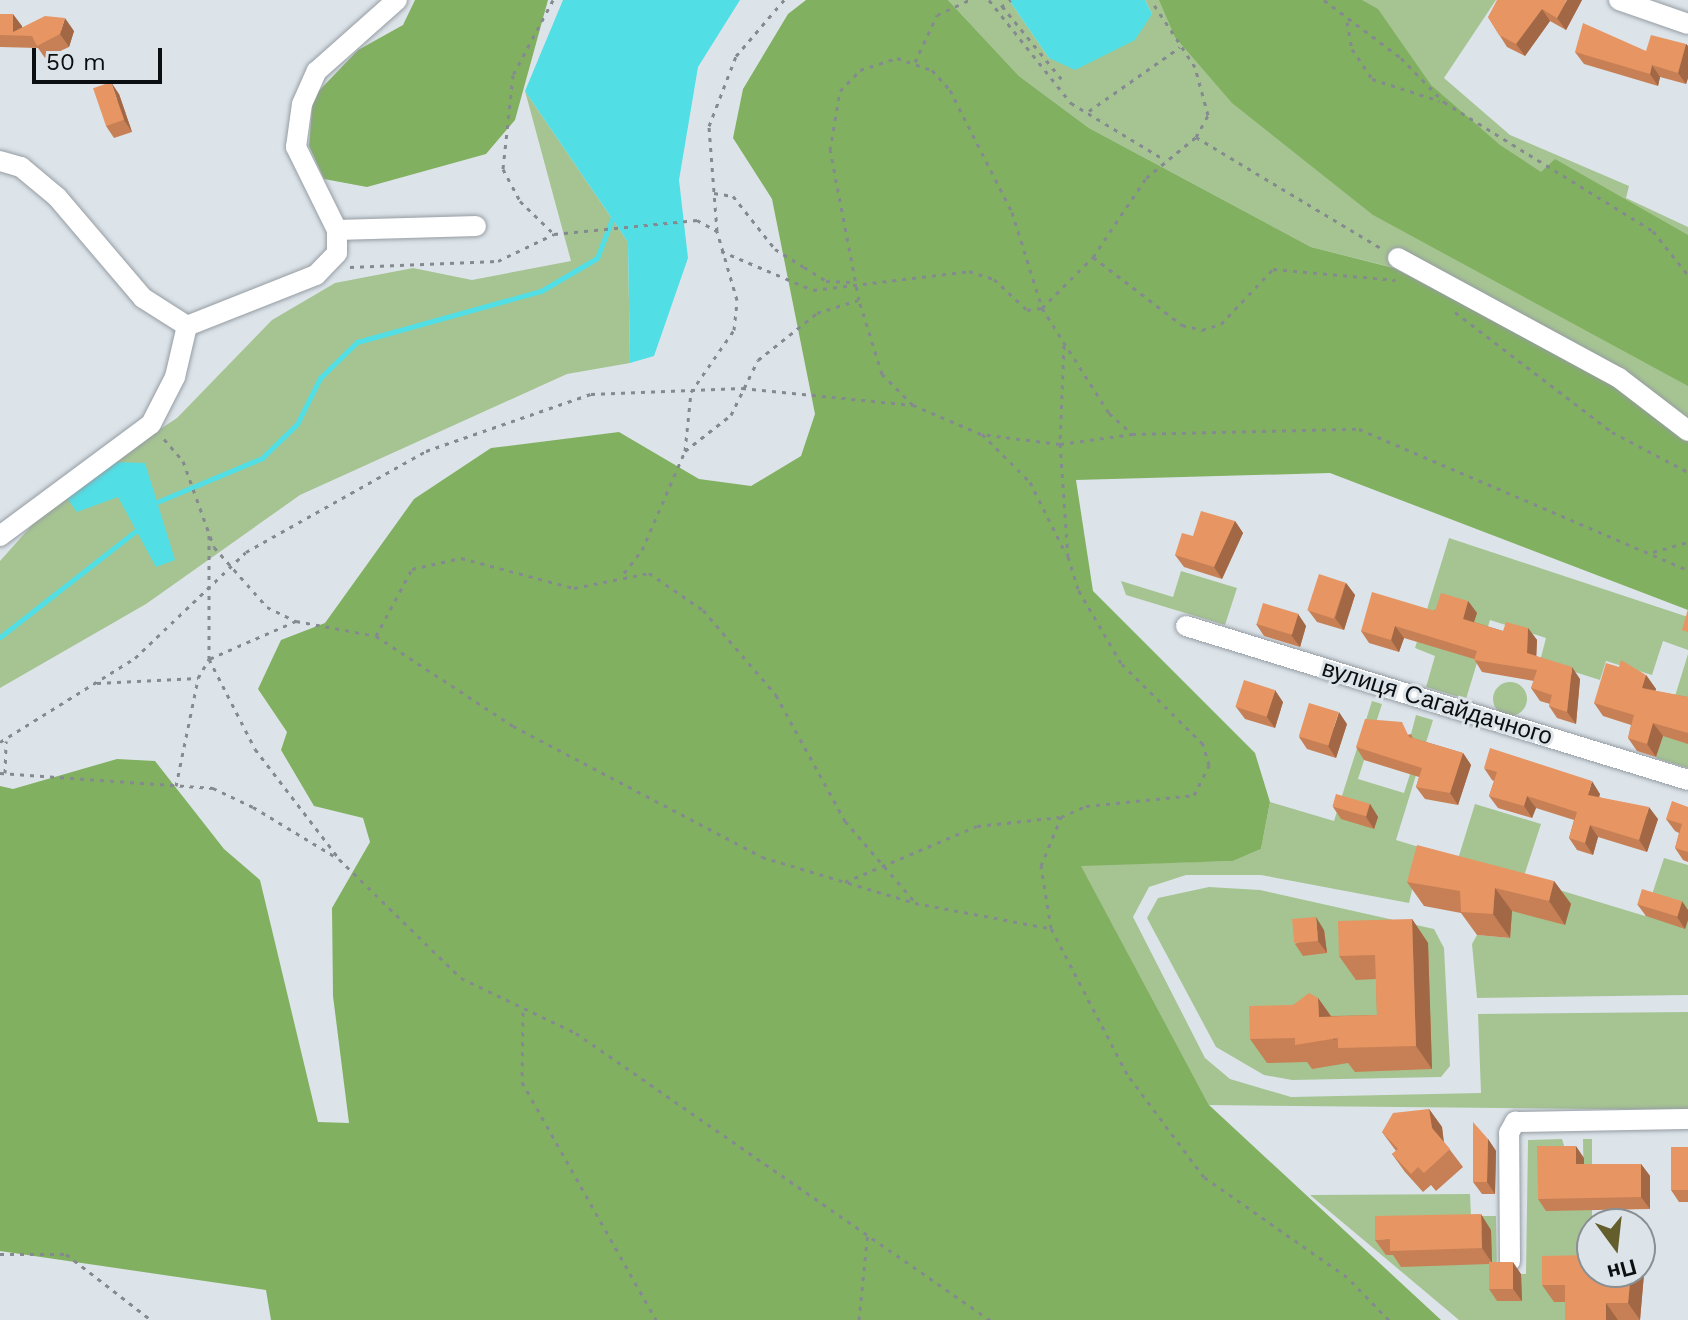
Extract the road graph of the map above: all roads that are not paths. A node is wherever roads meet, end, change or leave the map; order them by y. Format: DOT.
graph roads {
  1 [pos="397,0"];
  2 [pos="1619,0"];
  3 [pos="1688,24"];
  4 [pos="0,161"];
  5 [pos="476,226"];
  6 [pos="337,230"];
  7 [pos="1398,258"];
  8 [pos="187,326"];
  9 [pos="1688,431"];
  10 [pos="0,536"];
  11 [pos="1186,626"];
  12 [pos="1688,780"];
  13 [pos="1688,1119"];
  14 [pos="1510,1261"];
  1 -- 6 [label="street"];
  2 -- 3 [label="street"];
  4 -- 8 [label="street"];
  5 -- 6 [label="street"];
  6 -- 8 [label="street"];
  7 -- 9 [label="street"];
  8 -- 10 [label="street"];
  11 -- 12 [label="street, вулиця Сагайдачного"];
  13 -- 14 [label="street"];
}
